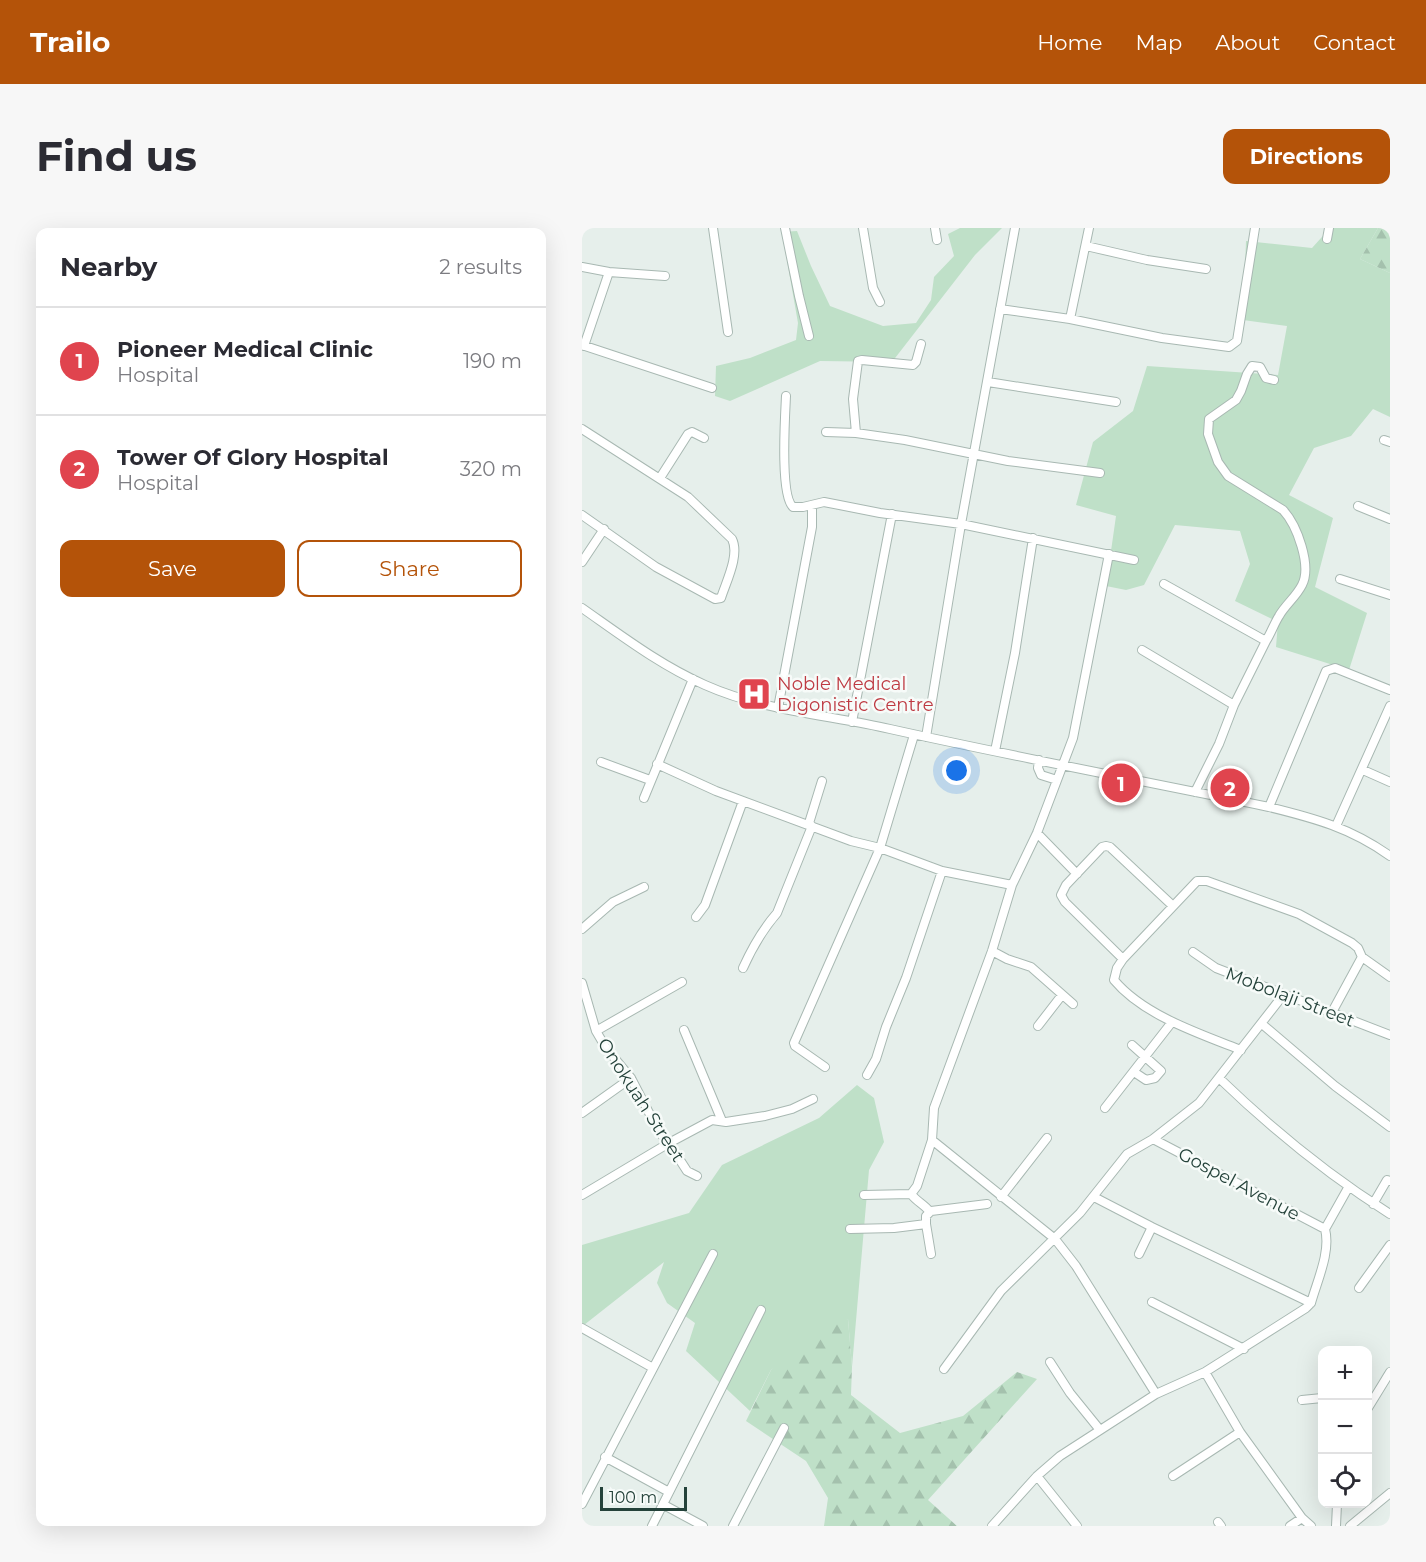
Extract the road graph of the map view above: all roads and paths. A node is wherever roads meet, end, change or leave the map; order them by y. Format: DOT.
graph roads {
  1 [pos="713,228"];
  2 [pos="785,228"];
  3 [pos="863,228"];
  4 [pos="935,228"];
  5 [pos="1015,228"];
  6 [pos="1089,228"];
  7 [pos="1255,228"];
  8 [pos="1329,228"];
  9 [pos="1327,239"];
  10 [pos="937,240"];
  11 [pos="1086,246"];
  12 [pos="582,267"];
  13 [pos="1206,269"];
  14 [pos="609,272"];
  15 [pos="665,276"];
  16 [pos="880,302"];
  17 [pos="1000,309"];
  18 [pos="1070,319"];
  19 [pos="728,332"];
  20 [pos="809,336"];
  21 [pos="921,344"];
  22 [pos="583,346"];
  23 [pos="1274,380"];
  24 [pos="988,382"];
  25 [pos="712,388"];
  26 [pos="786,396"];
  27 [pos="1116,402"];
  28 [pos="582,429"];
  29 [pos="826,432"];
  30 [pos="856,433"];
  31 [pos="704,438"];
  32 [pos="975,455"];
  33 [pos="1100,473"];
  34 [pos="660,478"];
  35 [pos="812,505"];
  36 [pos="1358,506"];
  37 [pos="892,514"];
  38 [pos="582,515"];
  39 [pos="1390,519"];
  40 [pos="961,524"];
  41 [pos="604,529"];
  42 [pos="1033,538"];
  43 [pos="1109,554"];
  44 [pos="1134,560"];
  45 [pos="582,562"];
  46 [pos="1340,579"];
  47 [pos="1164,584"];
  48 [pos="1390,595"];
  49 [pos="582,608"];
  50 [pos="1266,641"];
  51 [pos="1142,650"];
  52 [pos="693,680"];
  53 [pos="1390,690"];
  54 [pos="1234,705"];
  55 [pos="1390,706"];
  56 [pos="778,708"];
  57 [pos="852,722"];
  58 [pos="1387,722"];
  59 [pos="915,735"];
  60 [pos="926,737"];
  61 [pos="995,751"];
  62 [pos="1039,760"];
  63 [pos="601,762"];
  64 [pos="657,764"];
  65 [pos="1063,764"];
  66 [pos="1363,770"];
  67 [pos="650,780"];
  68 [pos="1057,780"];
  69 [pos="822,781"];
  70 [pos="1390,782"];
  71 [pos="1195,792"];
  72 [pos="644,798"];
  73 [pos="743,801"];
  74 [pos="1269,807"];
  75 [pos="812,826"];
  76 [pos="1336,826"];
  77 [pos="1037,832"];
  78 [pos="880,848"];
  79 [pos="1390,856"];
  80 [pos="942,871"];
  81 [pos="1077,873"];
  82 [pos="1012,885"];
  83 [pos="644,887"];
  84 [pos="1173,906"];
  85 [pos="696,917"];
  86 [pos="582,929"];
  87 [pos="992,951"];
  88 [pos="1193,952"];
  89 [pos="1362,957"];
  90 [pos="1123,959"];
  91 [pos="743,968"];
  92 [pos="1390,977"];
  93 [pos="682,982"];
  94 [pos="582,983"];
  95 [pos="1284,994"];
  96 [pos="1062,995"];
  97 [pos="1073,1004"];
  98 [pos="1331,1014"];
  99 [pos="1172,1022"];
  100 [pos="1262,1024"];
  101 [pos="1038,1026"];
  102 [pos="596,1030"];
  103 [pos="684,1030"];
  104 [pos="1390,1035"];
  105 [pos="1132,1045"];
  106 [pos="1241,1050"];
  107 [pos="1146,1057"];
  108 [pos="825,1067"];
  109 [pos="1134,1072"];
  110 [pos="867,1075"];
  111 [pos="631,1078"];
  112 [pos="1219,1078"];
  113 [pos="813,1099"];
  114 [pos="1105,1108"];
  115 [pos="582,1113"];
  116 [pos="722,1121"];
  117 [pos="1390,1127"];
  118 [pos="1047,1138"];
  119 [pos="1153,1138"];
  120 [pos="932,1140"];
  121 [pos="669,1143"];
  122 [pos="698,1176"];
  123 [pos="1390,1181"];
  124 [pos="1348,1188"];
  125 [pos="911,1194"];
  126 [pos="864,1195"];
  127 [pos="582,1196"];
  128 [pos="1001,1197"];
  129 [pos="1094,1197"];
  130 [pos="1373,1203"];
  131 [pos="987,1204"];
  132 [pos="930,1212"];
  133 [pos="1390,1214"];
  134 [pos="926,1224"];
  135 [pos="1152,1227"];
  136 [pos="850,1229"];
  137 [pos="1325,1229"];
  138 [pos="1055,1239"];
  139 [pos="1390,1245"];
  140 [pos="713,1254"];
  141 [pos="931,1254"];
  142 [pos="1139,1254"];
  143 [pos="1359,1288"];
  144 [pos="1152,1302"];
  145 [pos="1311,1303"];
  146 [pos="761,1310"];
  147 [pos="584,1329"];
  148 [pos="582,1339"];
  149 [pos="1245,1349"];
  150 [pos="1050,1362"];
  151 [pos="654,1368"];
  152 [pos="944,1368"];
  153 [pos="1205,1372"];
  154 [pos="1390,1372"];
  155 [pos="1156,1394"];
  156 [pos="1372,1395"];
  157 [pos="1318,1398"];
  158 [pos="1302,1400"];
  159 [pos="784,1428"];
  160 [pos="1100,1430"];
  161 [pos="1240,1432"];
  162 [pos="605,1457"];
  163 [pos="1037,1476"];
  164 [pos="1173,1476"];
  165 [pos="669,1492"];
  166 [pos="1390,1493"];
  167 [pos="582,1503"];
  168 [pos="664,1505"];
  169 [pos="1337,1508"];
  170 [pos="1302,1518"];
  171 [pos="652,1526"];
  172 [pos="703,1526"];
  173 [pos="733,1526"];
  174 [pos="992,1526"];
  175 [pos="1077,1526"];
  176 [pos="1290,1526"];
  177 [pos="1311,1526"];
  178 [pos="1336,1526"];
  179 [pos="1350,1526"];
  1 -- 19 [label="street"];
  2 -- 20 [label="street"];
  3 -- 16 [label="street"];
  4 -- 10 [label="street"];
  5 -- 17 [label="street"];
  6 -- 11 [label="street"];
  7 -- 18 [label="street"];
  8 -- 9 [label="street"];
  11 -- 13 [label="street"];
  11 -- 18 [label="street"];
  12 -- 14 [label="street"];
  14 -- 15 [label="street"];
  14 -- 22 [label="street"];
  17 -- 18 [label="street"];
  17 -- 24 [label="street"];
  21 -- 30 [label="street"];
  22 -- 25 [label="street"];
  23 -- 50 [label="street"];
  24 -- 27 [label="street"];
  24 -- 32 [label="street"];
  26 -- 35 [label="street"];
  28 -- 34 [label="street"];
  29 -- 30 [label="street"];
  30 -- 32 [label="street"];
  31 -- 34 [label="street"];
  32 -- 33 [label="street"];
  32 -- 40 [label="street"];
  34 -- 41 [label="street"];
  35 -- 37 [label="street"];
  35 -- 56 [label="street"];
  36 -- 39 [label="street"];
  37 -- 40 [label="street"];
  37 -- 57 [label="street"];
  38 -- 41 [label="street"];
  40 -- 42 [label="street"];
  40 -- 60 [label="street"];
  41 -- 45 [label="street"];
  42 -- 43 [label="street"];
  42 -- 61 [label="street"];
  43 -- 44 [label="street"];
  43 -- 65 [label="street"];
  46 -- 48 [label="street"];
  47 -- 50 [label="street"];
  49 -- 52 [label="street"];
  50 -- 54 [label="street"];
  51 -- 54 [label="street"];
  52 -- 56 [label="street"];
  52 -- 64 [label="street"];
  53 -- 74 [label="street"];
  54 -- 71 [label="street"];
  55 -- 58 [label="street"];
  56 -- 57 [label="street"];
  57 -- 59 [label="street"];
  58 -- 66 [label="street"];
  59 -- 60 [label="street"];
  59 -- 78 [label="street"];
  60 -- 61 [label="street"];
  61 -- 62 [label="street"];
  62 -- 65 [label="street"];
  62 -- 68 [label="street"];
  63 -- 67 [label="street"];
  64 -- 67 [label="street"];
  64 -- 73 [label="street"];
  65 -- 68 [label="street"];
  65 -- 71 [label="street"];
  66 -- 70 [label="street"];
  66 -- 76 [label="street"];
  67 -- 72 [label="street"];
  68 -- 77 [label="street"];
  69 -- 75 [label="street"];
  71 -- 74 [label="street"];
  73 -- 75 [label="street"];
  73 -- 85 [label="street"];
  74 -- 76 [label="street"];
  75 -- 78 [label="street"];
  75 -- 91 [label="street"];
  76 -- 79 [label="street"];
  77 -- 81 [label="street"];
  77 -- 82 [label="street"];
  78 -- 80 [label="street"];
  78 -- 108 [label="street"];
  80 -- 82 [label="street"];
  80 -- 110 [label="street"];
  81 -- 84 [label="street"];
  81 -- 90 [label="street"];
  82 -- 87 [label="street"];
  83 -- 86 [label="street"];
  84 -- 89 [label="street"];
  84 -- 90 [label="street"];
  87 -- 96 [label="street"];
  87 -- 120 [label="street"];
  88 -- 95 [label="street, Mobolaji Street"];
  89 -- 92 [label="street"];
  89 -- 98 [label="street"];
  90 -- 99 [label="street"];
  93 -- 102 [label="street"];
  94 -- 102 [label="street, Onokuah Street"];
  95 -- 98 [label="street, Mobolaji Street"];
  95 -- 100 [label="street"];
  96 -- 97 [label="street"];
  96 -- 101 [label="street"];
  98 -- 104 [label="street, Mobolaji Street"];
  99 -- 106 [label="street"];
  99 -- 107 [label="street"];
  100 -- 106 [label="street"];
  100 -- 117 [label="street"];
  102 -- 111 [label="street, Onokuah Street"];
  103 -- 116 [label="street"];
  105 -- 107 [label="street"];
  106 -- 112 [label="street"];
  107 -- 109 [label="street"];
  107 -- 109 [label="street"];
  109 -- 114 [label="street"];
  111 -- 115 [label="street"];
  111 -- 121 [label="street, Onokuah Street"];
  112 -- 119 [label="street"];
  112 -- 124 [label="street"];
  113 -- 116 [label="street"];
  116 -- 121 [label="street"];
  118 -- 128 [label="street"];
  119 -- 129 [label="street"];
  119 -- 137 [label="street, Gospel Avenue"];
  120 -- 125 [label="street"];
  120 -- 128 [label="street"];
  121 -- 122 [label="street, Onokuah Street"];
  121 -- 127 [label="street"];
  123 -- 130 [label="street"];
  124 -- 130 [label="street"];
  124 -- 137 [label="street"];
  125 -- 126 [label="street"];
  125 -- 132 [label="street"];
  128 -- 138 [label="street"];
  129 -- 135 [label="street"];
  129 -- 138 [label="street"];
  130 -- 133 [label="street"];
  131 -- 132 [label="street"];
  132 -- 134 [label="street"];
  134 -- 136 [label="street"];
  134 -- 141 [label="street"];
  135 -- 142 [label="street"];
  135 -- 145 [label="street"];
  137 -- 145 [label="street"];
  138 -- 152 [label="street"];
  138 -- 155 [label="street"];
  139 -- 143 [label="street"];
  140 -- 151 [label="street"];
  144 -- 149 [label="street"];
  145 -- 149 [label="street"];
  146 -- 165 [label="street"];
  147 -- 148 [label="street"];
  147 -- 151 [label="street"];
  149 -- 153 [label="street"];
  150 -- 160 [label="street"];
  151 -- 162 [label="street"];
  153 -- 155 [label="street"];
  153 -- 161 [label="street"];
  154 -- 156 [label="street"];
  155 -- 160 [label="street"];
  157 -- 158 [label="street"];
  159 -- 173 [label="street"];
  160 -- 163 [label="street"];
  161 -- 164 [label="street"];
  161 -- 170 [label="street"];
  162 -- 165 [label="street"];
  162 -- 167 [label="street"];
  163 -- 174 [label="street"];
  163 -- 175 [label="street"];
  165 -- 168 [label="street"];
  166 -- 179 [label="street"];
  168 -- 171 [label="street"];
  168 -- 172 [label="street"];
  169 -- 178 [label="street"];
  170 -- 176 [label="street"];
  170 -- 177 [label="street"];
}
